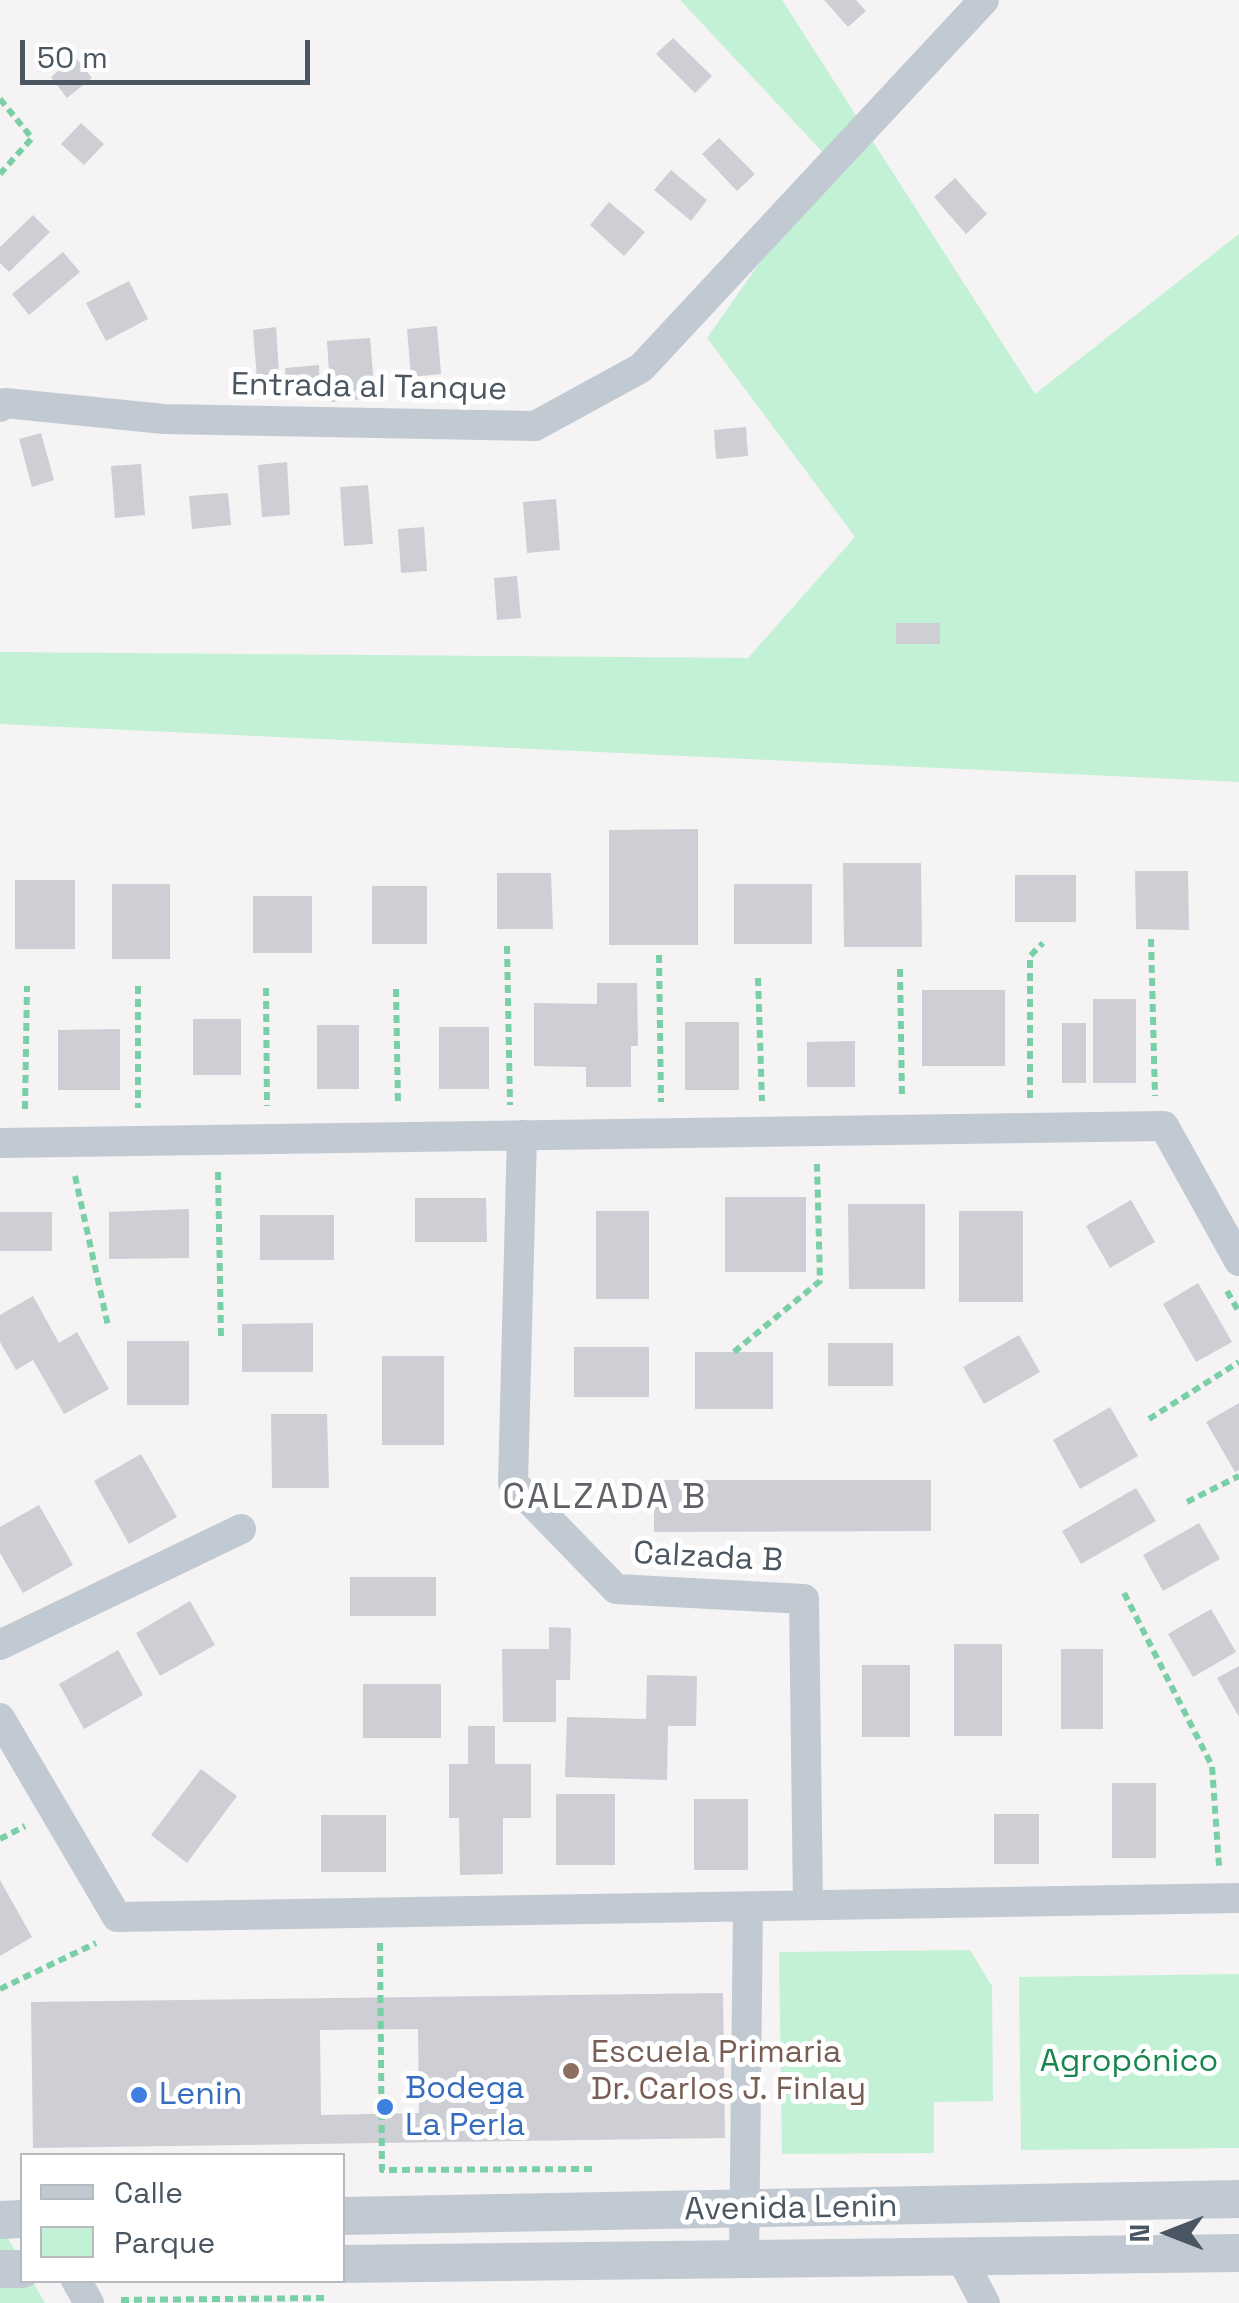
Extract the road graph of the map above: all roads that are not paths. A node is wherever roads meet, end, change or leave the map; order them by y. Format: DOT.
graph roads {
  1 [pos="984,0"];
  2 [pos="2,401"];
  3 [pos="522,1135"];
  4 [pos="0,1143"];
  5 [pos="1230,1270"];
  6 [pos="241,1529"];
  7 [pos="0,1645"];
  8 [pos="0,1718"];
  9 [pos="1234,1884"];
  10 [pos="808,1906"];
  11 [pos="748,1907"];
  12 [pos="1239,2199"];
  13 [pos="744,2210"];
  14 [pos="345,2216"];
  15 [pos="1239,2254"];
  16 [pos="961,2258"];
  17 [pos="744,2260"];
  18 [pos="345,2264"];
  19 [pos="985,2303"];
  1 -- 2 [label="street, Entrada al Tanque"];
  3 -- 4 [label="street"];
  3 -- 5 [label="street"];
  3 -- 10 [label="street, Calzada B"];
  6 -- 7 [label="street"];
  8 -- 11 [label="street"];
  9 -- 10 [label="street"];
  10 -- 11 [label="street"];
  11 -- 13 [label="street"];
  12 -- 13 [label="street, Avenida Lenin"];
  13 -- 14 [label="street, Avenida Lenin"];
  13 -- 17 [label="street"];
  15 -- 16 [label="street, Avenida Lenin"];
  16 -- 17 [label="street, Avenida Lenin"];
  16 -- 19 [label="street"];
  17 -- 18 [label="street, Avenida Lenin"];
}
